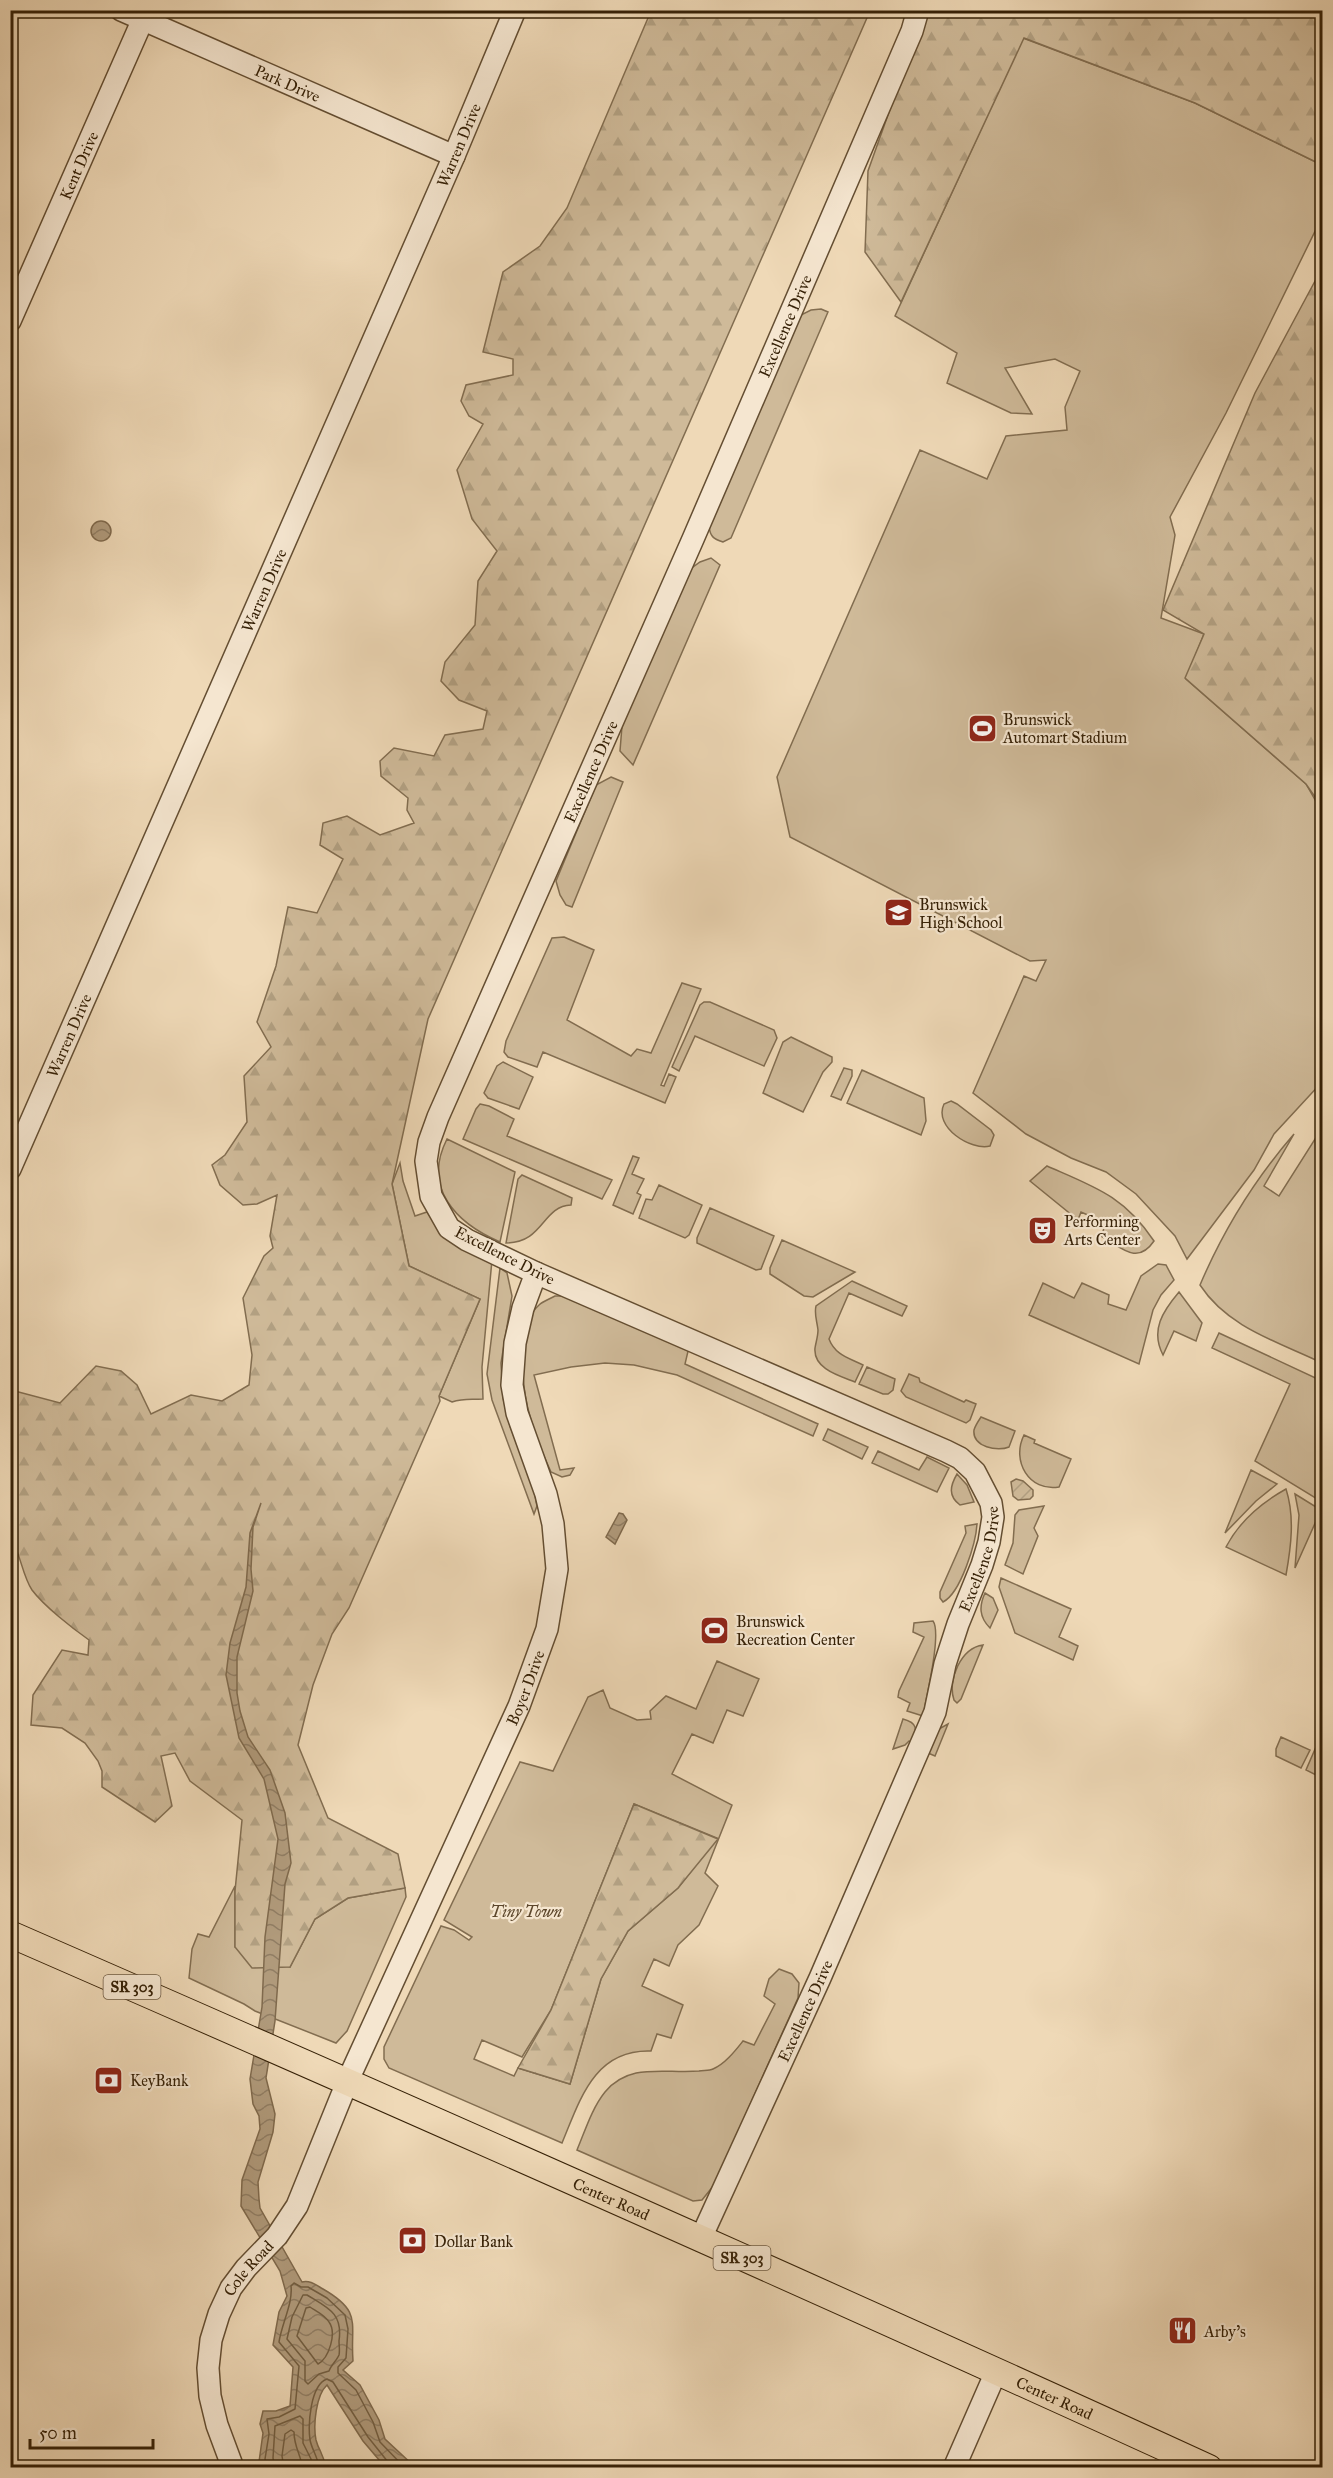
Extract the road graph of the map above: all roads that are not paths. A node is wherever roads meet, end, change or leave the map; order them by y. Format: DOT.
graph roads {
  1 [pos="121,10"];
  2 [pos="514,10"];
  3 [pos="918,10"];
  4 [pos="144,15"];
  5 [pos="454,156"];
  6 [pos="10,321"];
  7 [pos="10,1169"];
  8 [pos="536,1273"];
  9 [pos="10,1934"];
  10 [pos="348,2080"];
  11 [pos="700,2240"];
  12 [pos="996,2372"];
  13 [pos="233,2468"];
  14 [pos="954,2468"];
  15 [pos="1209,2468"];
  1 -- 4 [label="street, Park Drive"];
  2 -- 5 [label="street, Warren Drive"];
  3 -- 8 [label="street, Excellence Drive"];
  4 -- 5 [label="street, Park Drive"];
  4 -- 6 [label="street, Kent Drive"];
  5 -- 7 [label="street, Warren Drive"];
  8 -- 10 [label="street, Boyer Drive"];
  8 -- 11 [label="street, Excellence Drive"];
  9 -- 10 [label="main road, Center Road / SR 303"];
  10 -- 11 [label="main road, Center Road / SR 303"];
  10 -- 13 [label="street, Cole Road"];
  11 -- 12 [label="main road, Center Road / SR 303"];
  12 -- 14 [label="street"];
  12 -- 15 [label="main road, Center Road / SR 303"];
}
